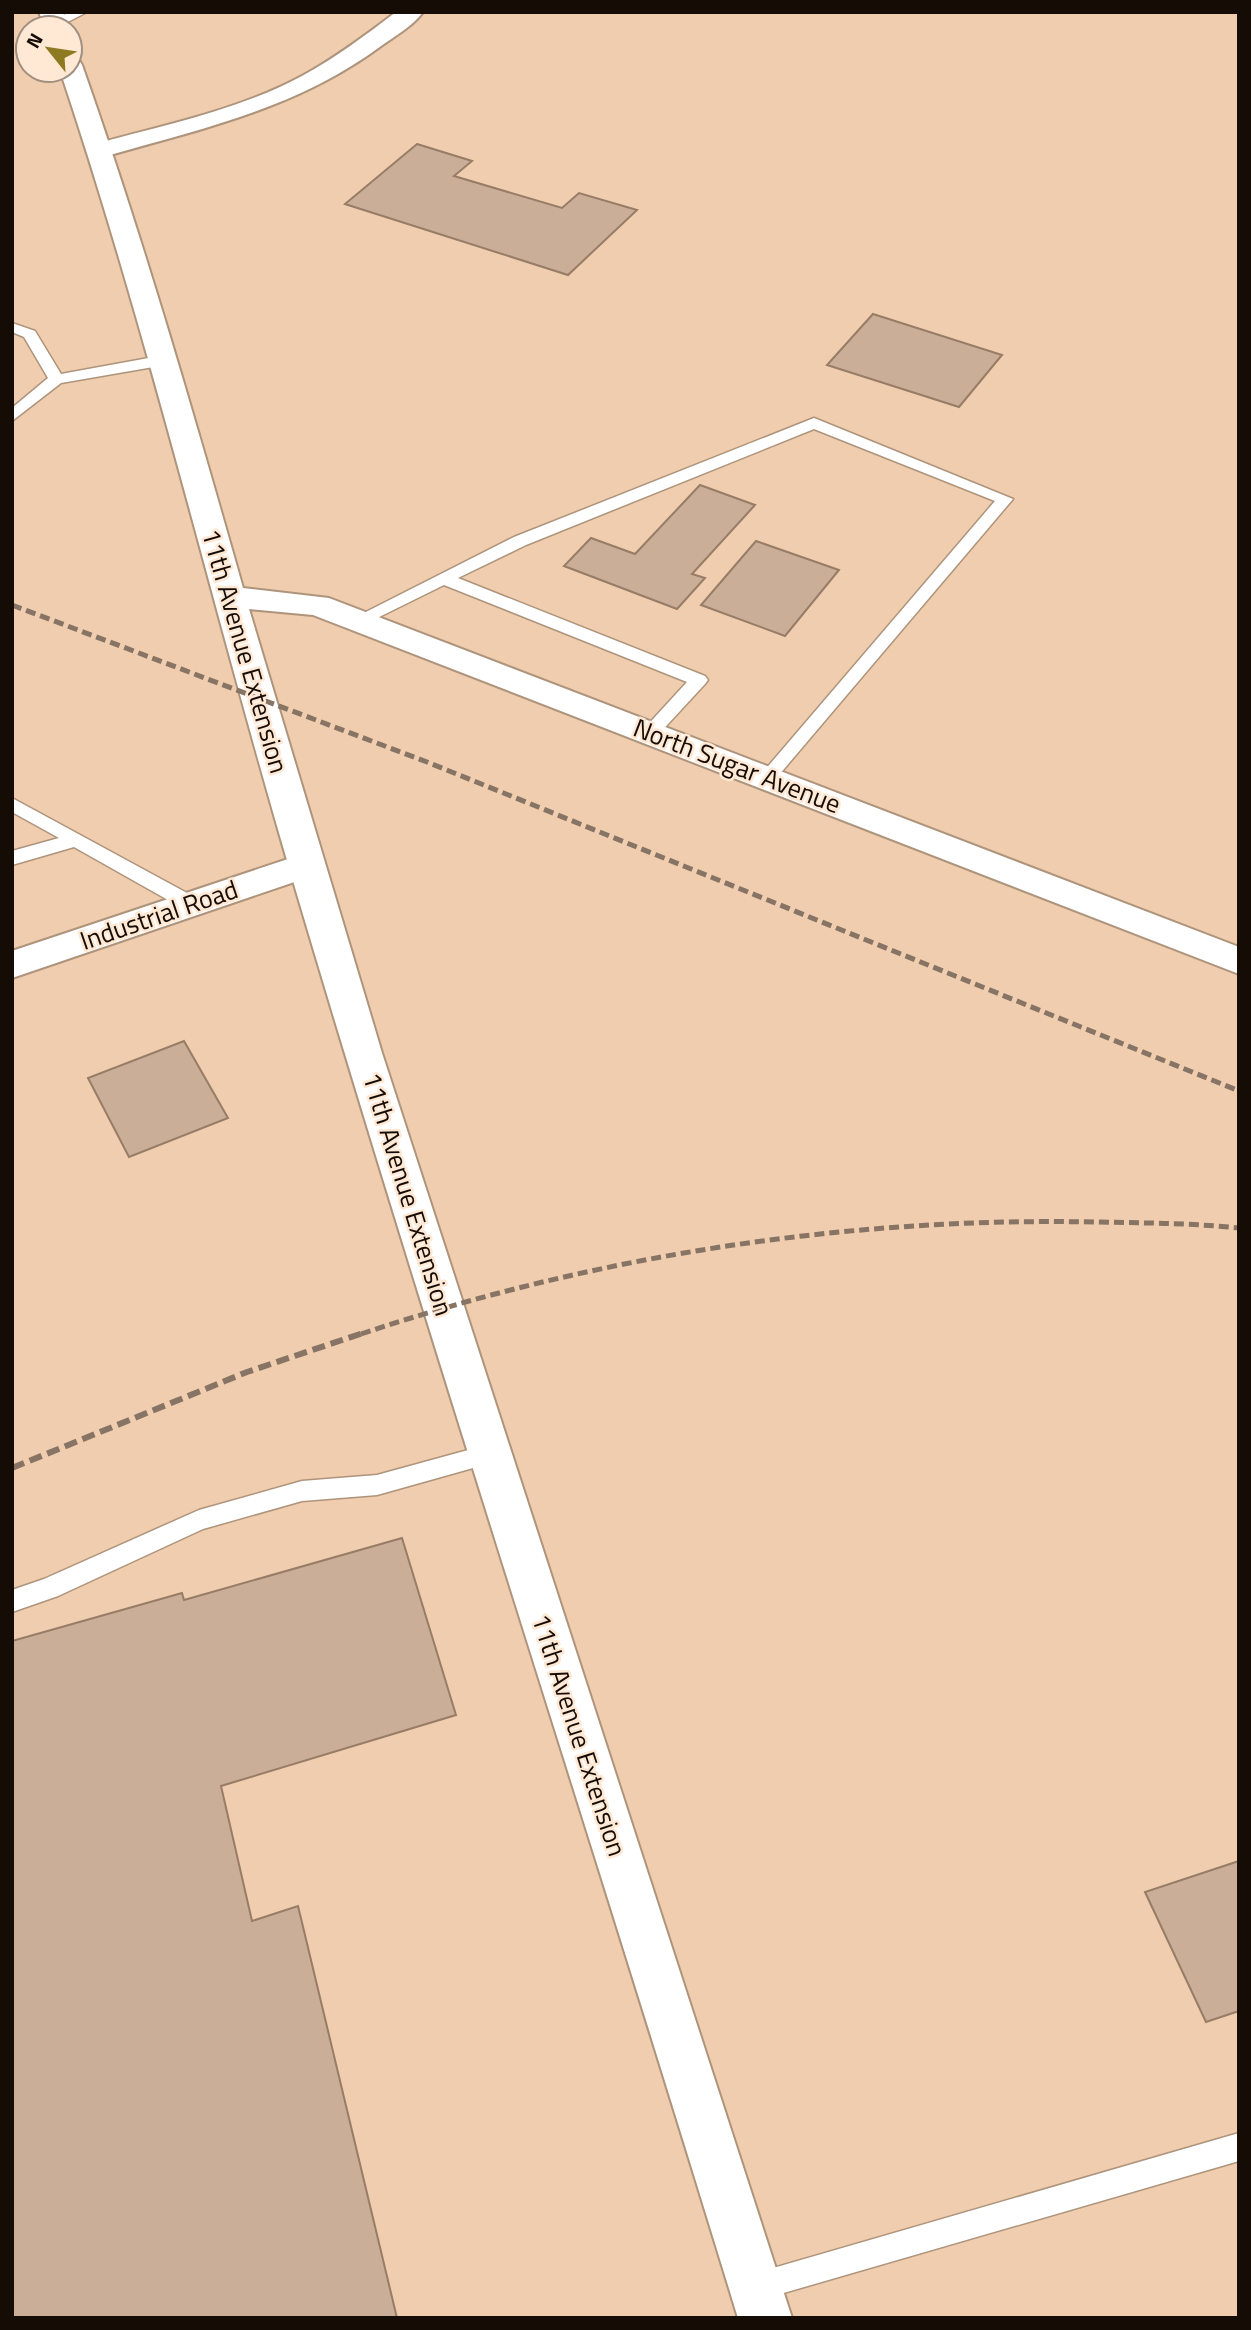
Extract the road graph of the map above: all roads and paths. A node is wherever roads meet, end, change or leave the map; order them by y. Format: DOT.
graph roads {
  1 [pos="411,12"];
  2 [pos="77,84"];
  3 [pos="101,150"];
  4 [pos="12,327"];
  5 [pos="165,360"];
  6 [pos="56,379"];
  7 [pos="12,416"];
  8 [pos="445,579"];
  9 [pos="228,597"];
  10 [pos="359,620"];
  11 [pos="650,733"];
  12 [pos="766,778"];
  13 [pos="12,804"];
  14 [pos="77,840"];
  15 [pos="12,858"];
  16 [pos="306,865"];
  17 [pos="191,904"];
  18 [pos="1239,961"];
  19 [pos="12,965"];
  20 [pos="490,1454"];
  21 [pos="12,1601"];
  22 [pos="1239,2147"];
  23 [pos="760,2302"];
  1 -- 3 [label="street"];
  2 -- 3 [label="street, 11th Avenue Extension"];
  3 -- 5 [label="street, 11th Avenue Extension"];
  4 -- 6 [label="lane"];
  5 -- 6 [label="lane"];
  5 -- 9 [label="street, 11th Avenue Extension"];
  6 -- 7 [label="lane"];
  8 -- 10 [label="lane"];
  8 -- 11 [label="lane"];
  8 -- 12 [label="lane"];
  9 -- 10 [label="street, North Sugar Avenue"];
  9 -- 16 [label="street, 11th Avenue Extension"];
  10 -- 11 [label="street, North Sugar Avenue"];
  11 -- 12 [label="street, North Sugar Avenue"];
  12 -- 18 [label="street, North Sugar Avenue"];
  13 -- 14 [label="lane"];
  14 -- 15 [label="lane"];
  14 -- 17 [label="lane"];
  16 -- 17 [label="street, Industrial Road"];
  16 -- 20 [label="street, 11th Avenue Extension"];
  17 -- 19 [label="street, Industrial Road"];
  20 -- 21 [label="lane"];
  20 -- 23 [label="street, 11th Avenue Extension"];
  22 -- 23 [label="lane"];
}
